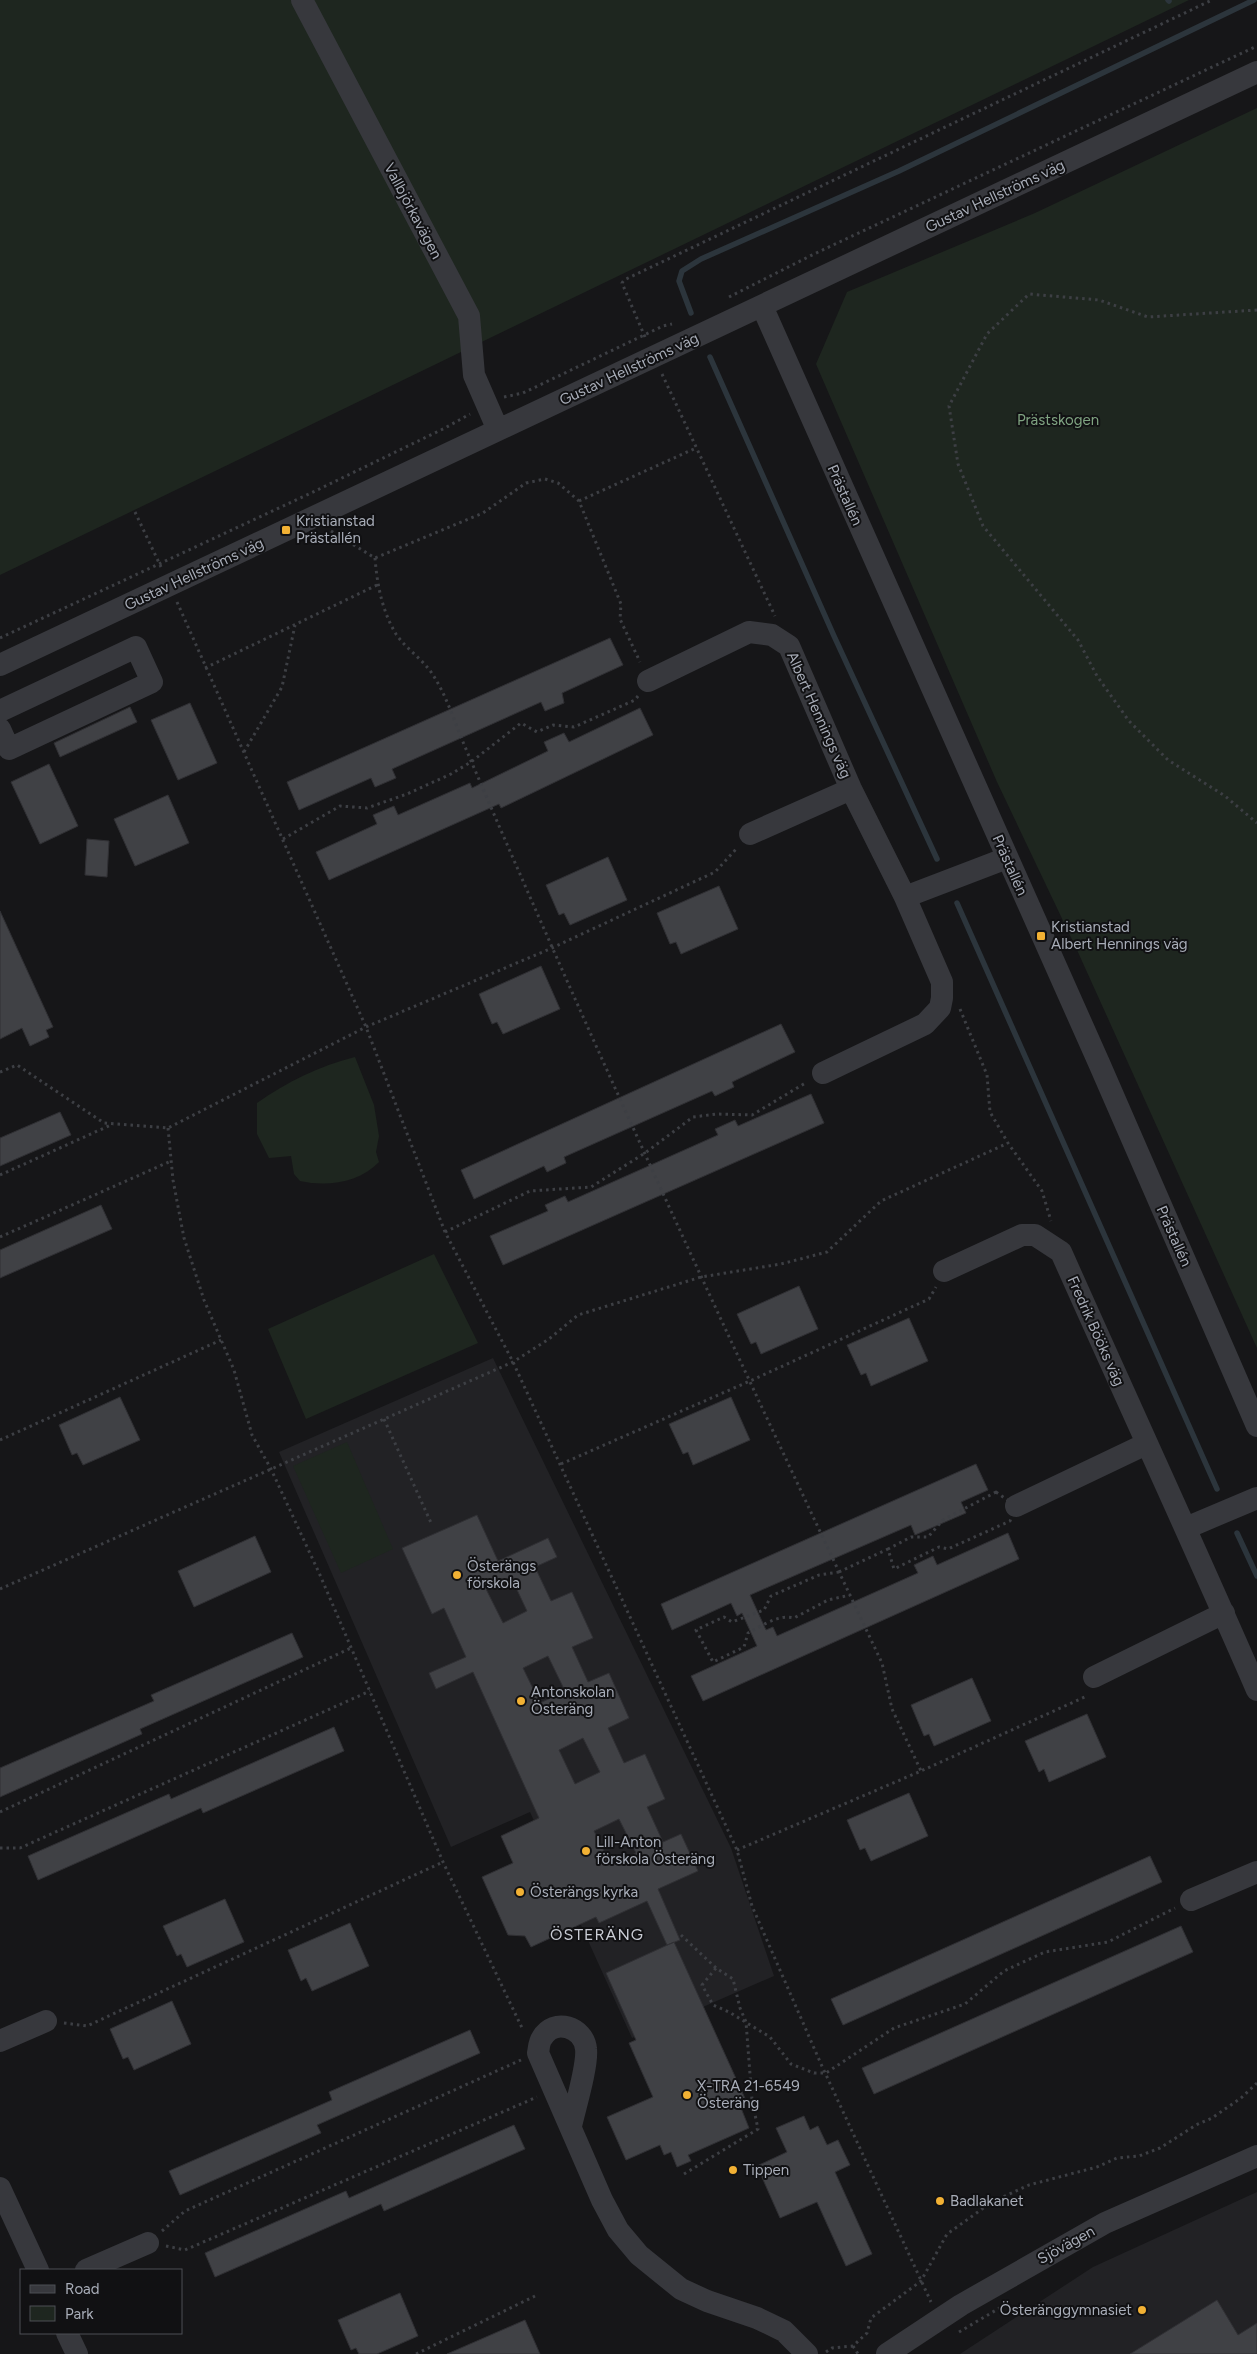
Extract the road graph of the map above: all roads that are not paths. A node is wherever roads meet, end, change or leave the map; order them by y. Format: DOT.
graph roads {
  1 [pos="302,0"];
  2 [pos="1257,72"];
  3 [pos="762,306"];
  4 [pos="498,430"];
  5 [pos="0,665"];
  6 [pos="648,681"];
  7 [pos="0,711"];
  8 [pos="0,729"];
  9 [pos="851,789"];
  10 [pos="750,834"];
  11 [pos="1007,858"];
  12 [pos="905,897"];
  13 [pos="823,1073"];
  14 [pos="944,1271"];
  15 [pos="1257,1426"];
  16 [pos="1146,1444"];
  17 [pos="1257,1498"];
  18 [pos="1016,1506"];
  19 [pos="1186,1528"];
  20 [pos="1224,1613"];
  21 [pos="1094,1677"];
  22 [pos="1257,1690"];
  23 [pos="1257,1872"];
  24 [pos="1191,1900"];
  25 [pos="46,2021"];
  26 [pos="0,2041"];
  27 [pos="571,2126"];
  28 [pos="1257,2156"];
  29 [pos="0,2188"];
  30 [pos="148,2242"];
  31 [pos="38,2269"];
  32 [pos="88,2269"];
  33 [pos="67,2334"];
  34 [pos="77,2354"];
  35 [pos="807,2354"];
  36 [pos="887,2354"];
  1 -- 4 [label="street, Vallbjörkavägen"];
  2 -- 3 [label="street, Gustav Hellströms väg"];
  3 -- 4 [label="street, Gustav Hellströms väg"];
  3 -- 11 [label="street, Prästallén"];
  4 -- 5 [label="street, Gustav Hellströms väg"];
  6 -- 9 [label="street, Albert Hennings väg"];
  7 -- 8 [label="street"];
  9 -- 10 [label="street"];
  9 -- 12 [label="street, Albert Hennings väg"];
  11 -- 12 [label="street"];
  11 -- 15 [label="street, Prästallén"];
  12 -- 13 [label="street, Albert Hennings väg"];
  14 -- 16 [label="street, Fredrik Bööks väg"];
  16 -- 18 [label="street"];
  16 -- 19 [label="street, Fredrik Bööks väg"];
  17 -- 19 [label="street"];
  19 -- 20 [label="street, Fredrik Bööks väg"];
  20 -- 21 [label="street"];
  20 -- 22 [label="street, Fredrik Bööks väg"];
  23 -- 24 [label="street"];
  25 -- 26 [label="street"];
  27 -- 27 [label="street"];
  27 -- 35 [label="street"];
  28 -- 36 [label="street, Sjövägen"];
  29 -- 31 [label="street"];
  30 -- 32 [label="street"];
  33 -- 34 [label="street"];
}
